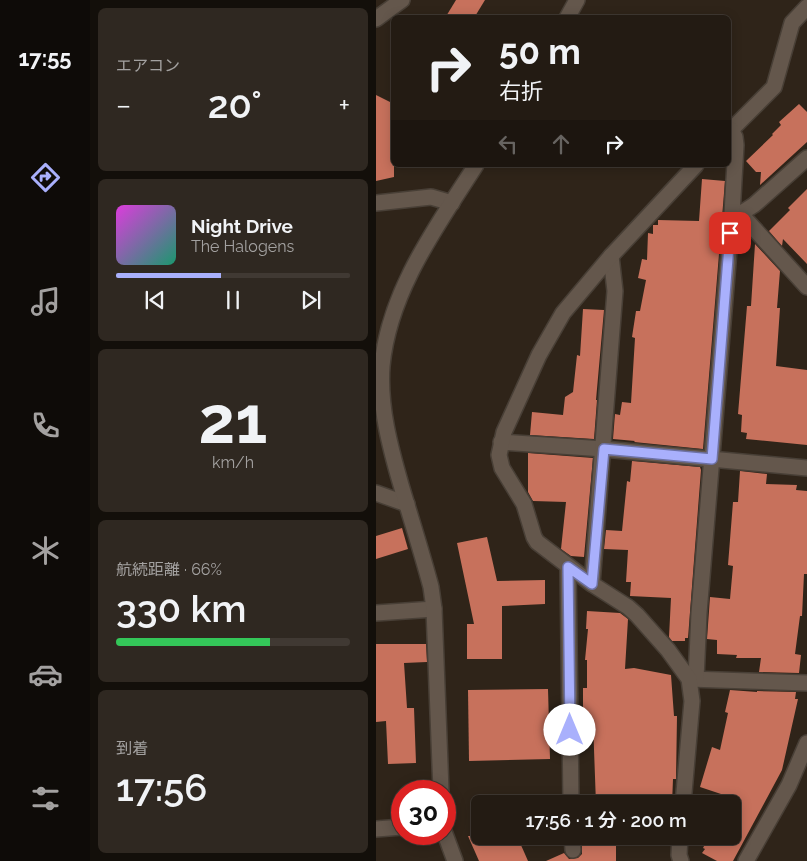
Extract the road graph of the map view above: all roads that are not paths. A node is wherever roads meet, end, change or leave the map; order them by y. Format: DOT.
graph roads {
  1 [pos="402,0"];
  2 [pos="807,7"];
  3 [pos="376,19"];
  4 [pos="731,131"];
  5 [pos="731,133"];
  6 [pos="807,158"];
  7 [pos="475,167"];
  8 [pos="694,167"];
  9 [pos="376,203"];
  10 [pos="452,203"];
  11 [pos="736,213"];
  12 [pos="611,256"];
  13 [pos="807,287"];
  14 [pos="379,394"];
  15 [pos="501,442"];
  16 [pos="604,449"];
  17 [pos="712,459"];
  18 [pos="807,468"];
  19 [pos="376,493"];
  20 [pos="407,504"];
  21 [pos="568,567"];
  22 [pos="592,584"];
  23 [pos="434,609"];
  24 [pos="376,613"];
  25 [pos="692,679"];
  26 [pos="807,683"];
  27 [pos="807,743"];
  28 [pos="441,780"];
  29 [pos="571,795"];
  30 [pos="684,795"];
  31 [pos="391,828"];
  32 [pos="376,829"];
  33 [pos="448,845"];
  34 [pos="680,845"];
  35 [pos="455,861"];
  36 [pos="681,861"];
  37 [pos="746,861"];
  1 -- 3 [label="street"];
  2 -- 4 [label="street"];
  5 -- 11 [label="street"];
  6 -- 11 [label="street"];
  7 -- 10 [label="street"];
  8 -- 12 [label="street"];
  9 -- 10 [label="street"];
  10 -- 14 [label="street"];
  11 -- 13 [label="street"];
  11 -- 17 [label="street"];
  12 -- 15 [label="street"];
  12 -- 16 [label="street"];
  14 -- 20 [label="street"];
  15 -- 16 [label="street"];
  15 -- 21 [label="street"];
  16 -- 17 [label="street"];
  16 -- 22 [label="street"];
  17 -- 18 [label="street"];
  17 -- 25 [label="street"];
  19 -- 20 [label="street"];
  20 -- 23 [label="street"];
  21 -- 22 [label="street"];
  21 -- 29 [label="street"];
  22 -- 25 [label="street"];
  23 -- 24 [label="street"];
  23 -- 28 [label="street"];
  25 -- 26 [label="street"];
  25 -- 30 [label="street"];
  27 -- 37 [label="street"];
  31 -- 32 [label="street"];
  33 -- 35 [label="street"];
  34 -- 36 [label="street"];
}
